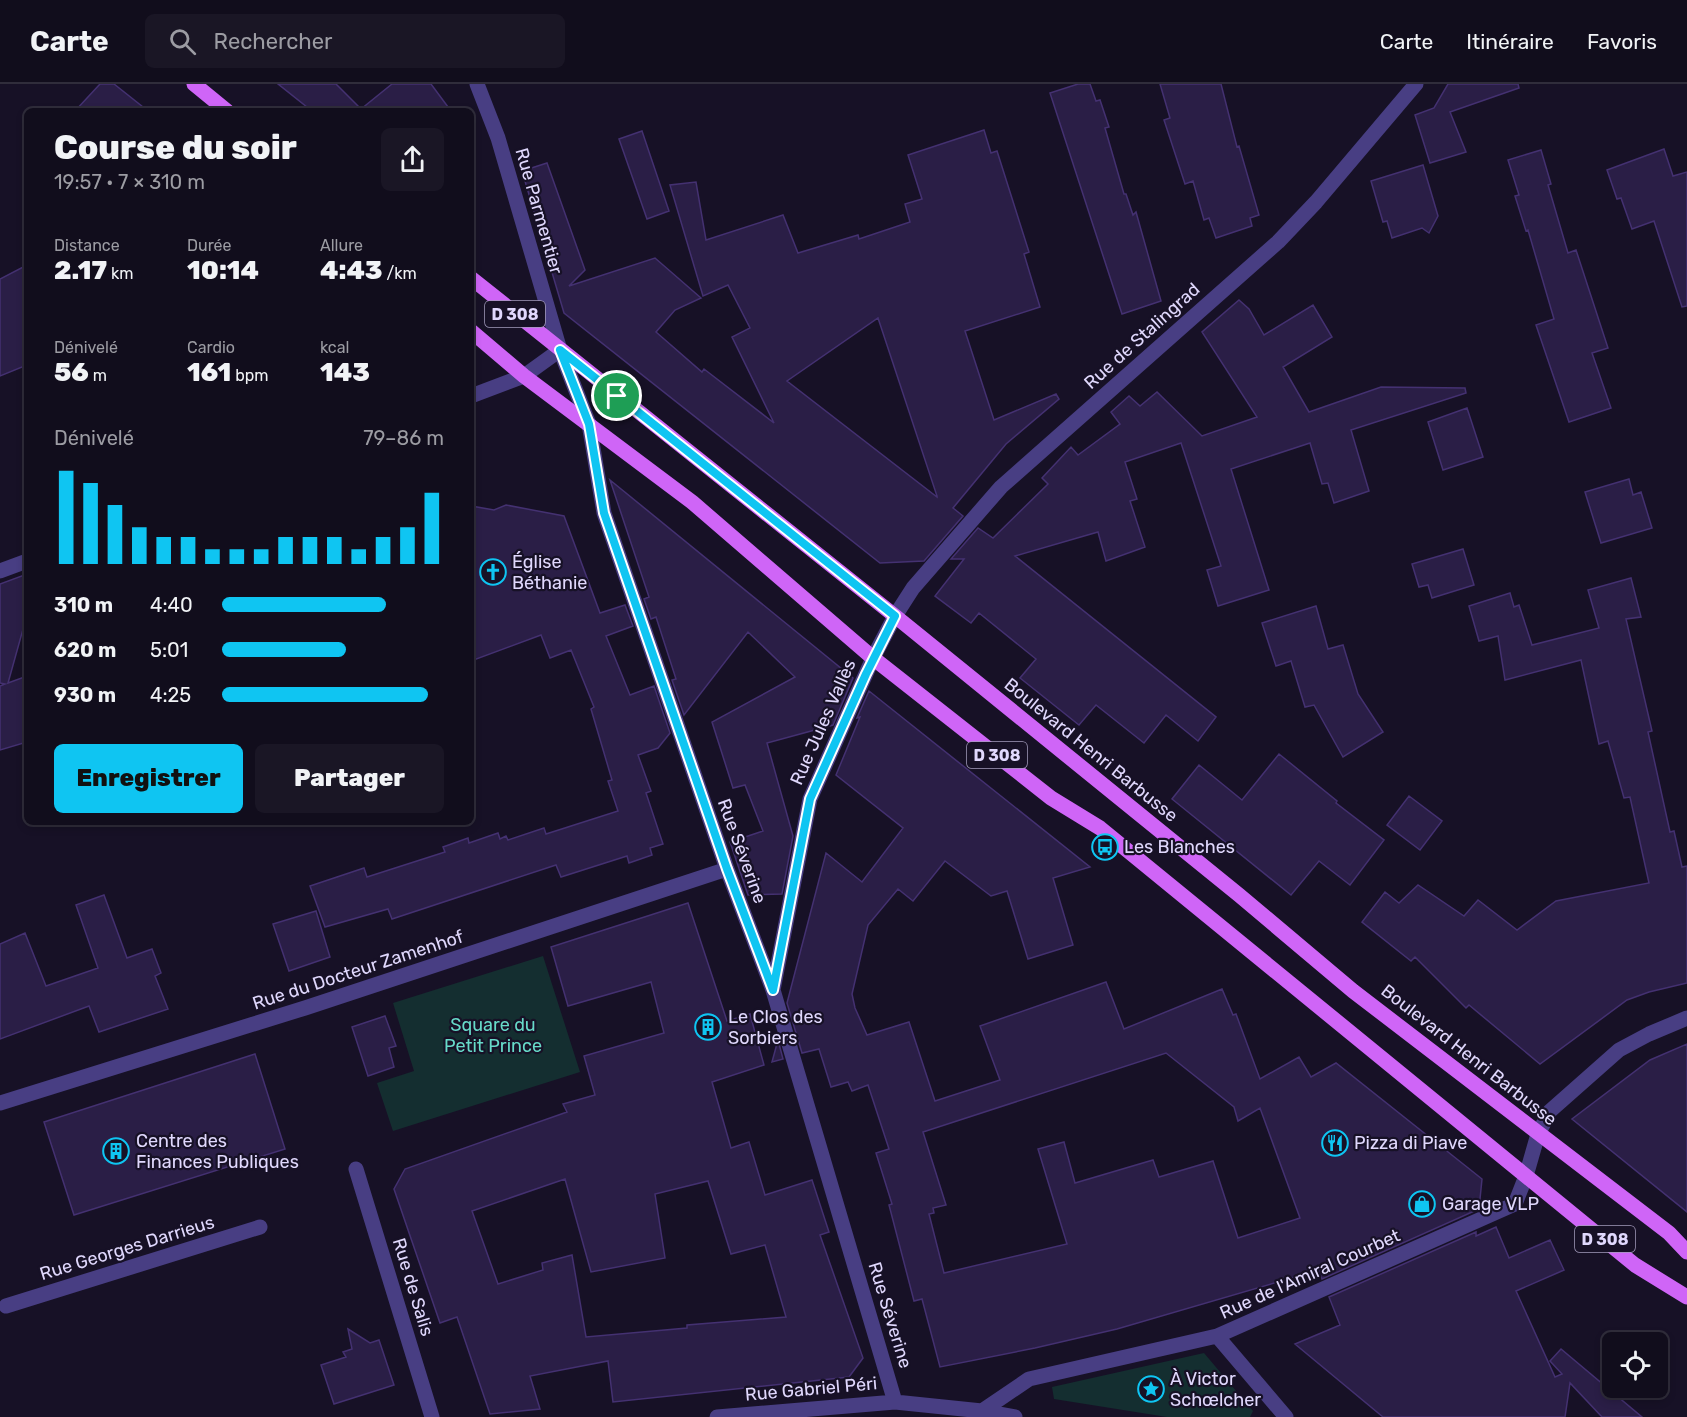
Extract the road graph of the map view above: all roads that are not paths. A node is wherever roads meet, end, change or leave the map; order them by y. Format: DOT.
graph roads {
  1 [pos="194,84"];
  2 [pos="477,84"];
  3 [pos="1416,84"];
  4 [pos="223,108"];
  5 [pos="474,280"];
  6 [pos="474,334"];
  7 [pos="560,350"];
  8 [pos="524,376"];
  9 [pos="474,395"];
  10 [pos="589,424"];
  11 [pos="24,562"];
  12 [pos="0,571"];
  13 [pos="895,616"];
  14 [pos="873,658"];
  15 [pos="727,869"];
  16 [pos="773,990"];
  17 [pos="1687,1018"];
  18 [pos="0,1103"];
  19 [pos="1538,1134"];
  20 [pos="356,1168"];
  21 [pos="1526,1176"];
  22 [pos="260,1227"];
  23 [pos="1687,1251"];
  24 [pos="1687,1297"];
  25 [pos="6,1306"];
  26 [pos="1217,1336"];
  27 [pos="895,1402"];
  28 [pos="982,1411"];
  29 [pos="432,1417"];
  30 [pos="717,1417"];
  31 [pos="1015,1417"];
  32 [pos="1286,1417"];
  1 -- 4 [label="main road"];
  2 -- 7 [label="street, Rue Parmentier"];
  3 -- 13 [label="street, Rue de Stalingrad"];
  5 -- 7 [label="main road, Boulevard Henri Barbusse / D 308"];
  6 -- 8 [label="main road, D 308"];
  7 -- 8 [label="street"];
  7 -- 10 [label="street, Rue Séverine"];
  7 -- 13 [label="main road, Boulevard Henri Barbusse / D 308"];
  8 -- 9 [label="street"];
  8 -- 10 [label="main road, D 308"];
  10 -- 14 [label="main road, D 308"];
  10 -- 15 [label="street, Rue Séverine"];
  11 -- 12 [label="street"];
  13 -- 14 [label="street, Rue Jules Vallès"];
  13 -- 19 [label="main road, Boulevard Henri Barbusse / D 308"];
  14 -- 16 [label="street, Rue Jules Vallès"];
  14 -- 21 [label="main road, D 308"];
  15 -- 16 [label="street, Rue Séverine"];
  15 -- 18 [label="street, Rue du Docteur Zamenhof"];
  16 -- 27 [label="street, Rue Séverine"];
  17 -- 19 [label="street, Rue de l'Amiral Courbet"];
  19 -- 21 [label="street, Rue de l'Amiral Courbet"];
  19 -- 23 [label="main road, Boulevard Henri Barbusse / D 308"];
  20 -- 29 [label="street, Rue de Salis"];
  21 -- 24 [label="main road, D 308"];
  21 -- 26 [label="street, Rue de l'Amiral Courbet"];
  22 -- 25 [label="street, Rue Georges Darrieus"];
  26 -- 28 [label="street, Rue de l'Amiral Courbet"];
  26 -- 32 [label="street, Rue de l'Amiral Courbet"];
  27 -- 28 [label="street, Rue Gabriel Péri"];
  27 -- 30 [label="street, Rue Gabriel Péri"];
  28 -- 31 [label="street, Rue Gabriel Péri"];
}
